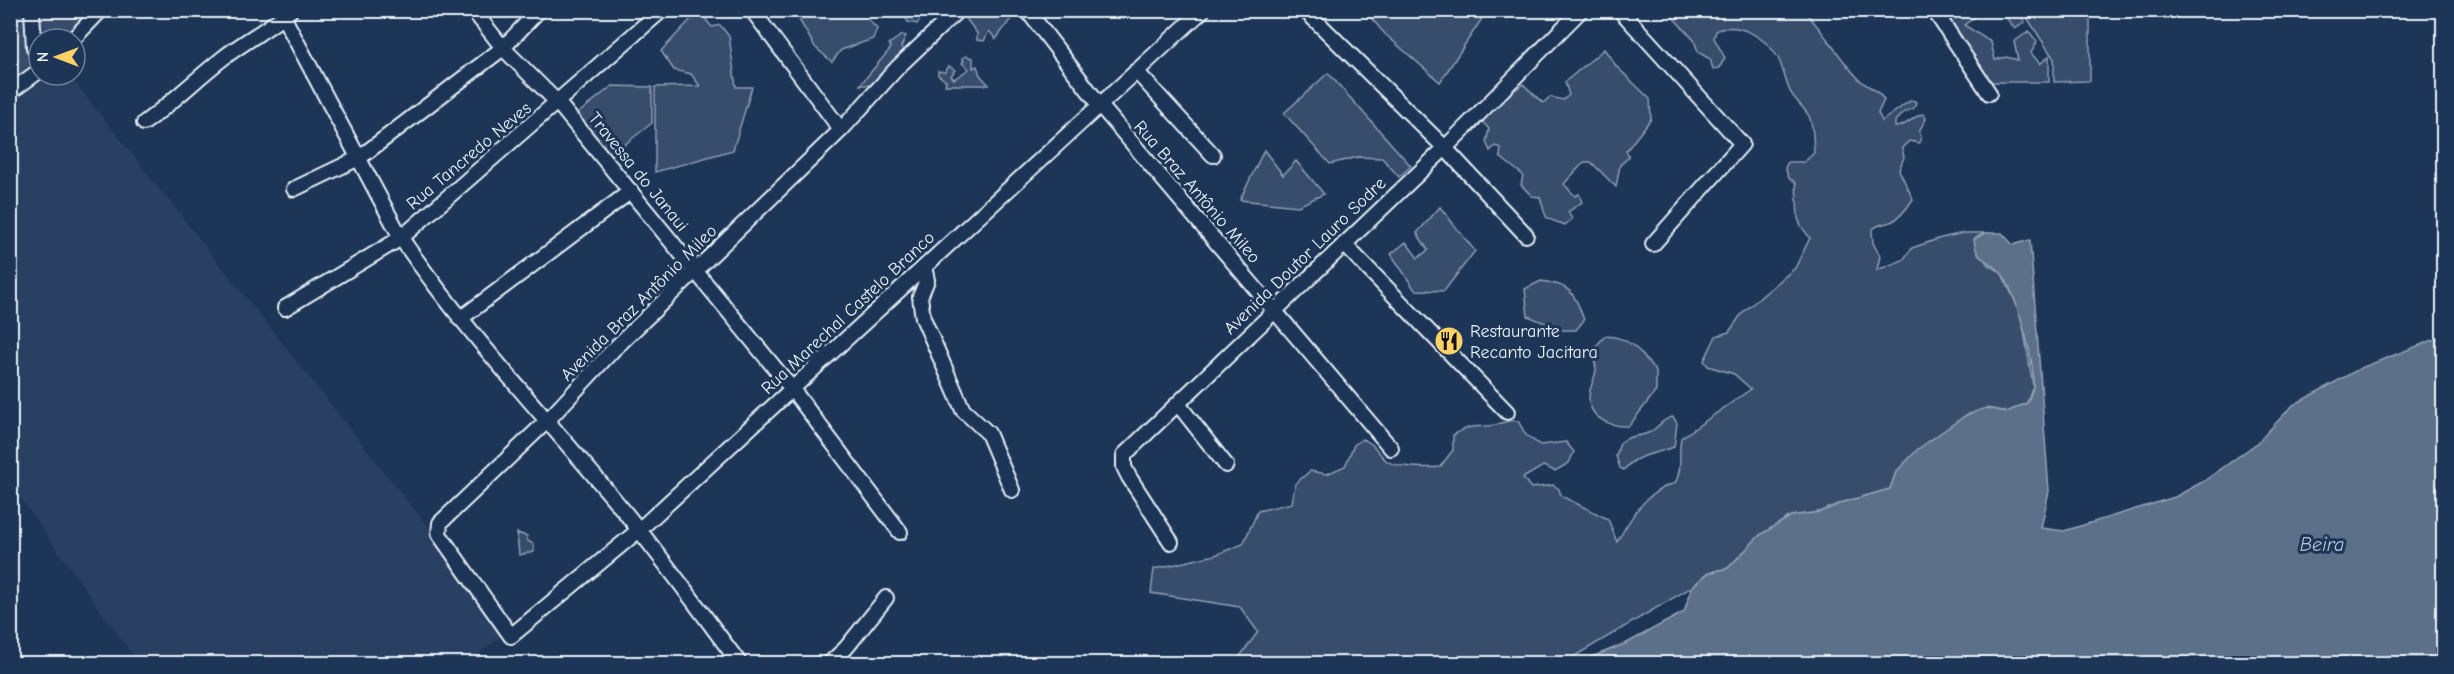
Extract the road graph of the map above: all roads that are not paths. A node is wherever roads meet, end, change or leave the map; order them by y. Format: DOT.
graph roads {
  1 [pos="32,10"];
  2 [pos="101,10"];
  3 [pos="473,10"];
  4 [pos="539,10"];
  5 [pos="662,10"];
  6 [pos="752,10"];
  7 [pos="958,10"];
  8 [pos="1027,10"];
  9 [pos="1203,10"];
  10 [pos="1305,10"];
  11 [pos="1581,10"];
  12 [pos="1620,10"];
  13 [pos="1934,10"];
  14 [pos="287,14"];
  15 [pos="33,27"];
  16 [pos="85,27"];
  17 [pos="503,48"];
  18 [pos="1136,71"];
  19 [pos="27,80"];
  20 [pos="10,92"];
  21 [pos="1989,93"];
  22 [pos="558,103"];
  23 [pos="1099,104"];
  24 [pos="144,123"];
  25 [pos="841,130"];
  26 [pos="1445,148"];
  27 [pos="1213,155"];
  28 [pos="359,158"];
  29 [pos="294,189"];
  30 [pos="631,191"];
  31 [pos="1526,236"];
  32 [pos="400,238"];
  33 [pos="1344,244"];
  34 [pos="1653,244"];
  35 [pos="924,267"];
  36 [pos="696,272"];
  37 [pos="285,308"];
  38 [pos="1275,310"];
  39 [pos="460,319"];
  40 [pos="792,389"];
  41 [pos="1178,404"];
  42 [pos="1508,412"];
  43 [pos="548,420"];
  44 [pos="1391,448"];
  45 [pos="1226,465"];
  46 [pos="1012,490"];
  47 [pos="639,530"];
  48 [pos="900,532"];
  49 [pos="1171,542"];
  50 [pos="886,598"];
  51 [pos="511,636"];
  52 [pos="740,663"];
  53 [pos="829,663"];
  1 -- 15 [label="street"];
  2 -- 16 [label="street"];
  3 -- 17 [label="street, Travessa do Janaui"];
  4 -- 17 [label="street"];
  5 -- 22 [label="street, Rua Tancredo Neves"];
  6 -- 25 [label="street"];
  7 -- 25 [label="street, Avenida Braz Antônio Mileo"];
  8 -- 23 [label="street, Rua Braz Antônio Mileo"];
  9 -- 18 [label="street, Rua Marechal Castelo Branco"];
  10 -- 26 [label="street"];
  11 -- 26 [label="street, Avenida Doutor Lauro Sodre"];
  12 -- 34 [label="street"];
  13 -- 21 [label="street"];
  14 -- 24 [label="street"];
  14 -- 28 [label="street"];
  17 -- 22 [label="street, Travessa do Janaui"];
  17 -- 28 [label="street"];
  18 -- 23 [label="street, Rua Marechal Castelo Branco"];
  18 -- 27 [label="street"];
  19 -- 20 [label="street"];
  22 -- 30 [label="street, Travessa do Janaui"];
  22 -- 32 [label="street, Rua Tancredo Neves"];
  23 -- 35 [label="street, Rua Marechal Castelo Branco"];
  23 -- 38 [label="street, Rua Braz Antônio Mileo"];
  25 -- 36 [label="street, Avenida Braz Antônio Mileo"];
  26 -- 31 [label="street"];
  26 -- 33 [label="street, Avenida Doutor Lauro Sodre"];
  28 -- 29 [label="street"];
  28 -- 32 [label="street"];
  30 -- 36 [label="street, Travessa do Janaui"];
  30 -- 39 [label="street"];
  32 -- 37 [label="street, Rua Tancredo Neves"];
  32 -- 39 [label="street"];
  33 -- 38 [label="street, Avenida Doutor Lauro Sodre"];
  33 -- 42 [label="street"];
  35 -- 40 [label="street, Rua Marechal Castelo Branco"];
  35 -- 46 [label="street"];
  36 -- 40 [label="street, Travessa do Janaui"];
  36 -- 43 [label="street, Avenida Braz Antônio Mileo"];
  38 -- 41 [label="street, Avenida Doutor Lauro Sodre"];
  38 -- 44 [label="street, Rua Braz Antônio Mileo"];
  39 -- 43 [label="street"];
  40 -- 47 [label="street, Rua Marechal Castelo Branco"];
  40 -- 48 [label="street, Travessa do Janaui"];
  41 -- 45 [label="street"];
  41 -- 49 [label="street, Avenida Doutor Lauro Sodre"];
  43 -- 47 [label="street"];
  43 -- 51 [label="street, Avenida Braz Antônio Mileo"];
  47 -- 51 [label="street, Rua Marechal Castelo Branco"];
  47 -- 52 [label="street"];
  50 -- 53 [label="street"];
}
